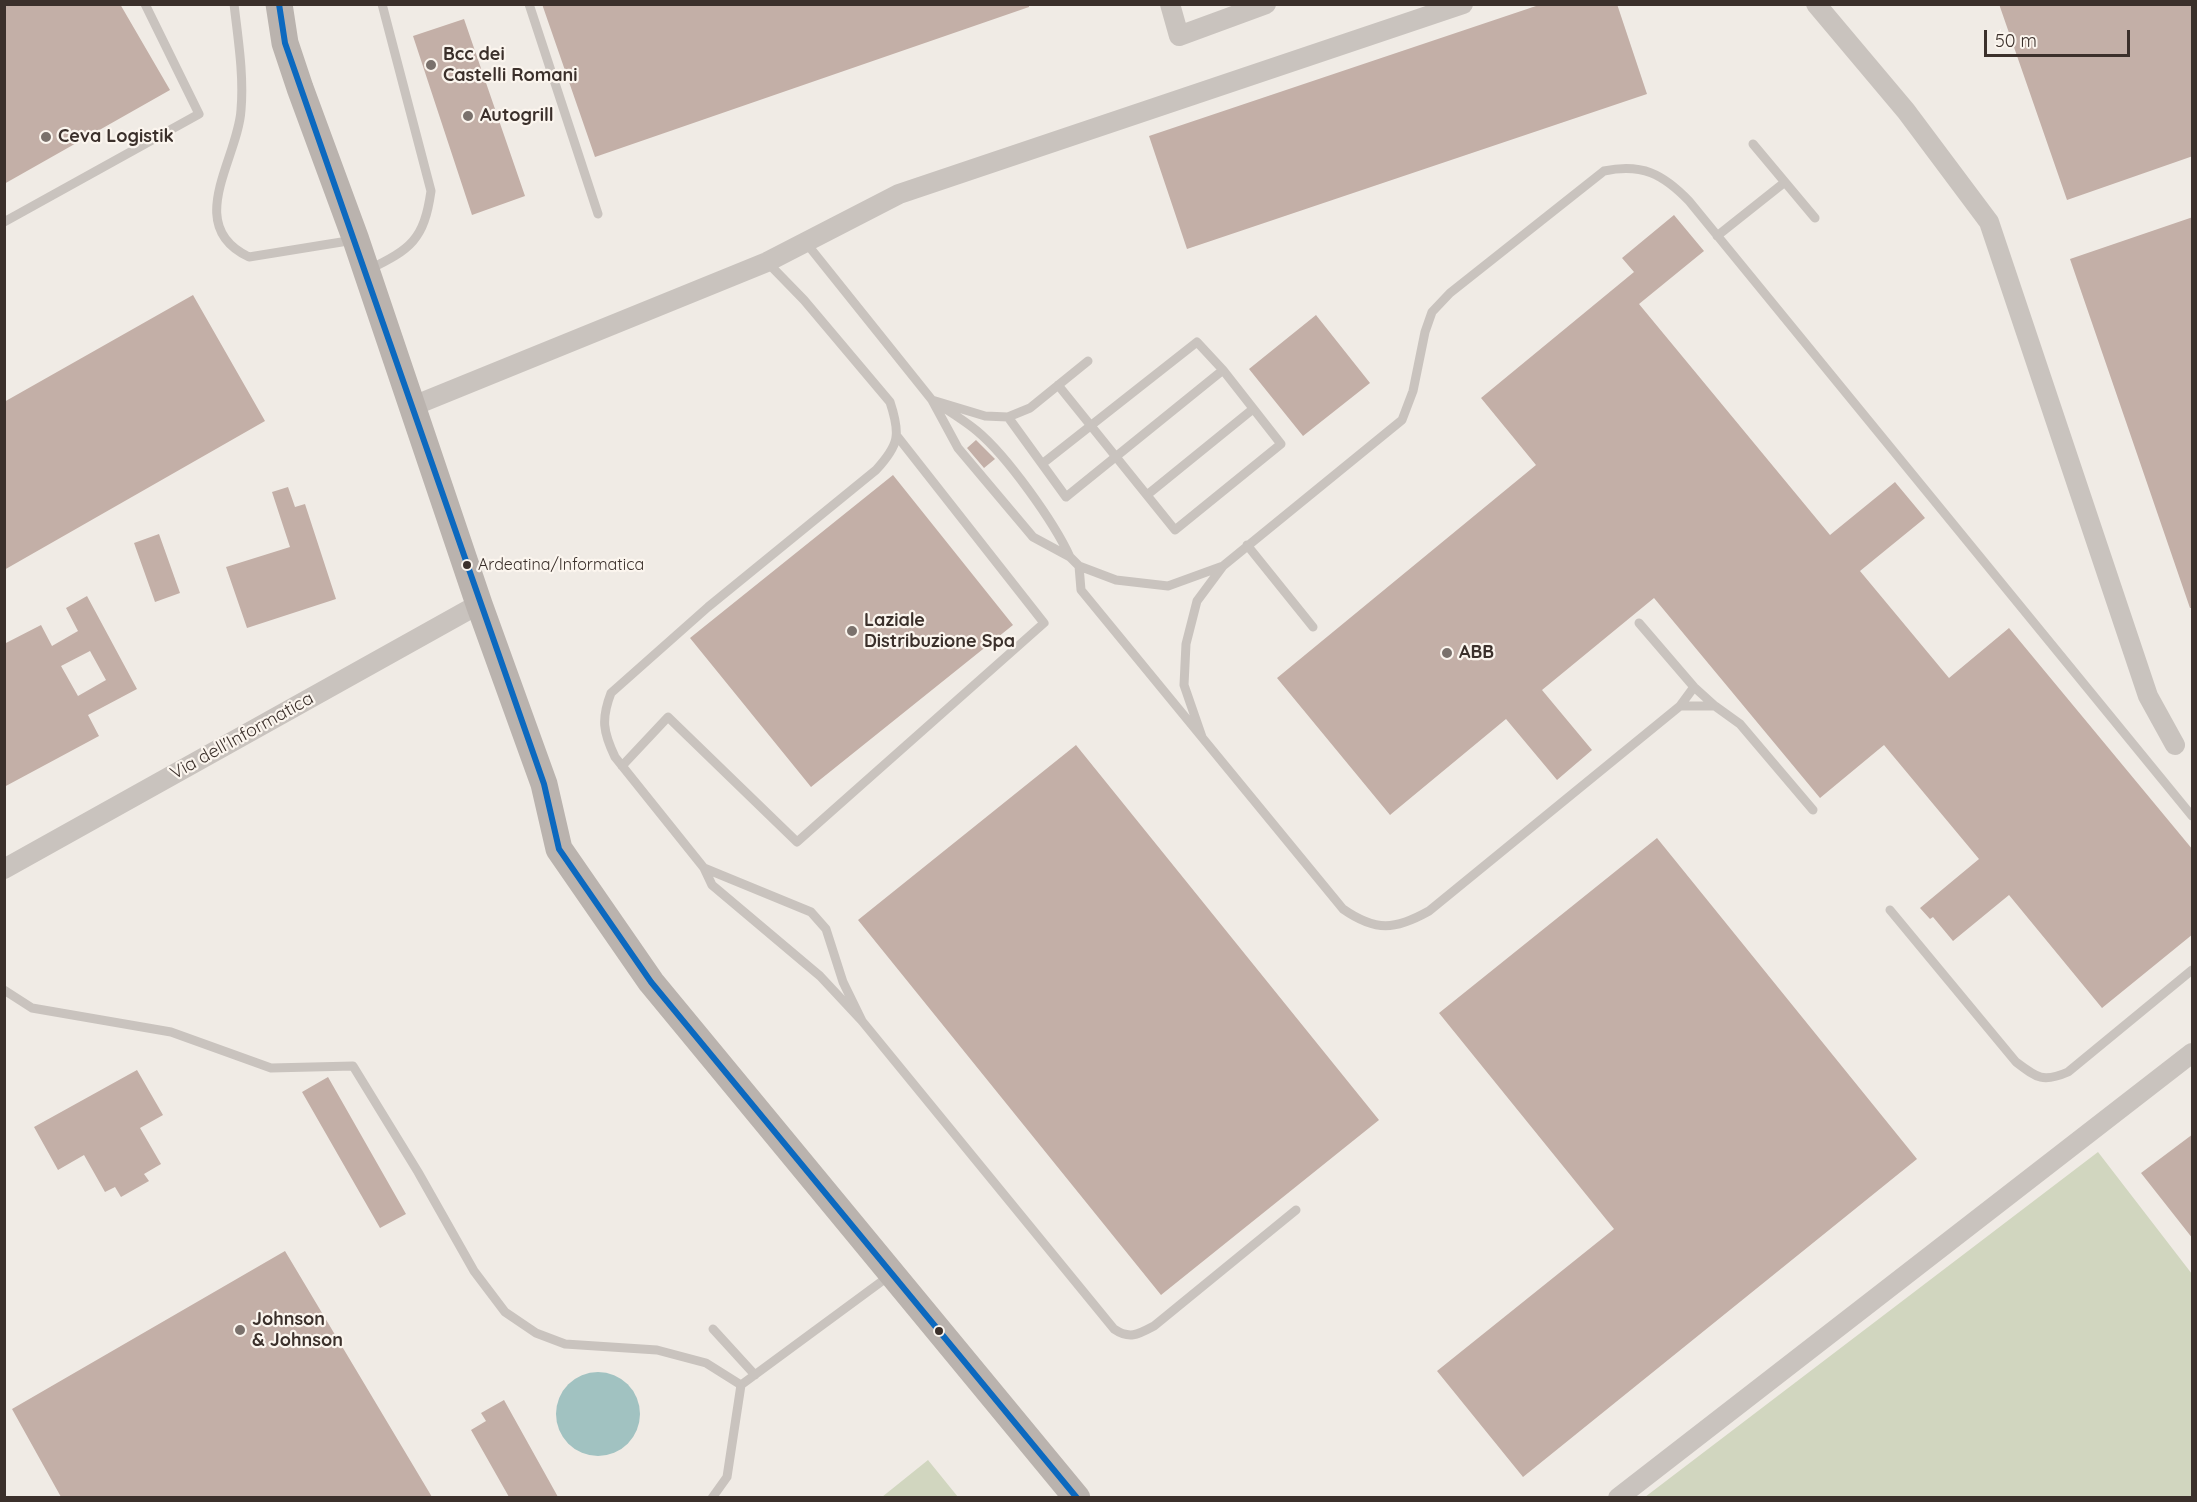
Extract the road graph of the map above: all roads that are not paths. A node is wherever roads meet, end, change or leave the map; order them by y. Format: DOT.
graph roads {
  1 [pos="145,4"];
  2 [pos="234,4"];
  3 [pos="279,4"];
  4 [pos="382,4"];
  5 [pos="529,4"];
  6 [pos="1170,4"];
  7 [pos="1266,4"];
  8 [pos="1463,4"];
  9 [pos="1816,4"];
  10 [pos="1753,144"];
  11 [pos="1785,182"];
  12 [pos="598,214"];
  13 [pos="1815,218"];
  14 [pos="4,222"];
  15 [pos="1717,236"];
  16 [pos="356,240"];
  17 [pos="807,244"];
  18 [pos="768,262"];
  19 [pos="366,271"];
  20 [pos="1088,361"];
  21 [pos="1223,370"];
  22 [pos="1058,385"];
  23 [pos="932,399"];
  24 [pos="413,406"];
  25 [pos="1254,409"];
  26 [pos="1008,417"];
  27 [pos="1091,425"];
  28 [pos="897,436"];
  29 [pos="1116,457"];
  30 [pos="1041,464"];
  31 [pos="1147,495"];
  32 [pos="1247,545"];
  33 [pos="1070,557"];
  34 [pos="1079,566"];
  35 [pos="1223,566"];
  36 [pos="479,604"];
  37 [pos="1640,624"];
  38 [pos="1313,627"];
  39 [pos="1694,687"];
  40 [pos="1680,706"];
  41 [pos="1715,706"];
  42 [pos="1202,737"];
  43 [pos="2175,745"];
  44 [pos="622,766"];
  45 [pos="1813,810"];
  46 [pos="2193,816"];
  47 [pos="4,868"];
  48 [pos="704,868"];
  49 [pos="1890,910"];
  50 [pos="2193,970"];
  51 [pos="4,990"];
  52 [pos="862,1021"];
  53 [pos="2193,1053"];
  54 [pos="1296,1210"];
  55 [pos="891,1275"];
  56 [pos="713,1329"];
  57 [pos="755,1375"];
  58 [pos="741,1385"];
  59 [pos="712,1497"];
  60 [pos="1077,1497"];
  61 [pos="1618,1497"];
  1 -- 14 [label="lane"];
  2 -- 16 [label="lane"];
  3 -- 16 [label="main road"];
  4 -- 19 [label="lane"];
  5 -- 12 [label="lane"];
  6 -- 7 [label="street"];
  8 -- 17 [label="street"];
  9 -- 43 [label="street"];
  10 -- 11 [label="lane"];
  11 -- 13 [label="lane"];
  11 -- 15 [label="lane"];
  15 -- 32 [label="lane"];
  15 -- 46 [label="lane"];
  16 -- 19 [label="main road"];
  17 -- 18 [label="street"];
  17 -- 23 [label="lane"];
  18 -- 24 [label="street"];
  18 -- 28 [label="lane"];
  19 -- 24 [label="main road"];
  20 -- 22 [label="lane"];
  21 -- 25 [label="lane"];
  21 -- 27 [label="lane"];
  21 -- 29 [label="lane"];
  22 -- 26 [label="lane"];
  22 -- 27 [label="lane"];
  23 -- 26 [label="lane"];
  23 -- 33 [label="lane"];
  23 -- 33 [label="lane"];
  24 -- 36 [label="main road"];
  25 -- 31 [label="lane"];
  25 -- 31 [label="lane"];
  26 -- 30 [label="lane"];
  27 -- 29 [label="lane"];
  27 -- 30 [label="lane"];
  28 -- 44 [label="lane"];
  28 -- 44 [label="lane"];
  29 -- 30 [label="lane"];
  29 -- 31 [label="lane"];
  32 -- 35 [label="lane"];
  32 -- 38 [label="lane"];
  33 -- 34 [label="lane"];
  34 -- 35 [label="lane"];
  34 -- 42 [label="lane"];
  35 -- 42 [label="lane"];
  36 -- 47 [label="street, Via dell'Informatica"];
  36 -- 55 [label="main road"];
  37 -- 39 [label="lane"];
  39 -- 40 [label="lane"];
  39 -- 41 [label="lane"];
  40 -- 41 [label="lane"];
  40 -- 42 [label="lane"];
  41 -- 45 [label="lane"];
  44 -- 48 [label="lane"];
  48 -- 52 [label="lane"];
  48 -- 52 [label="lane"];
  49 -- 50 [label="lane"];
  51 -- 58 [label="lane"];
  52 -- 54 [label="lane"];
  53 -- 61 [label="street"];
  55 -- 57 [label="lane"];
  55 -- 60 [label="main road"];
  56 -- 57 [label="lane"];
  57 -- 58 [label="lane"];
  58 -- 59 [label="lane"];
}
